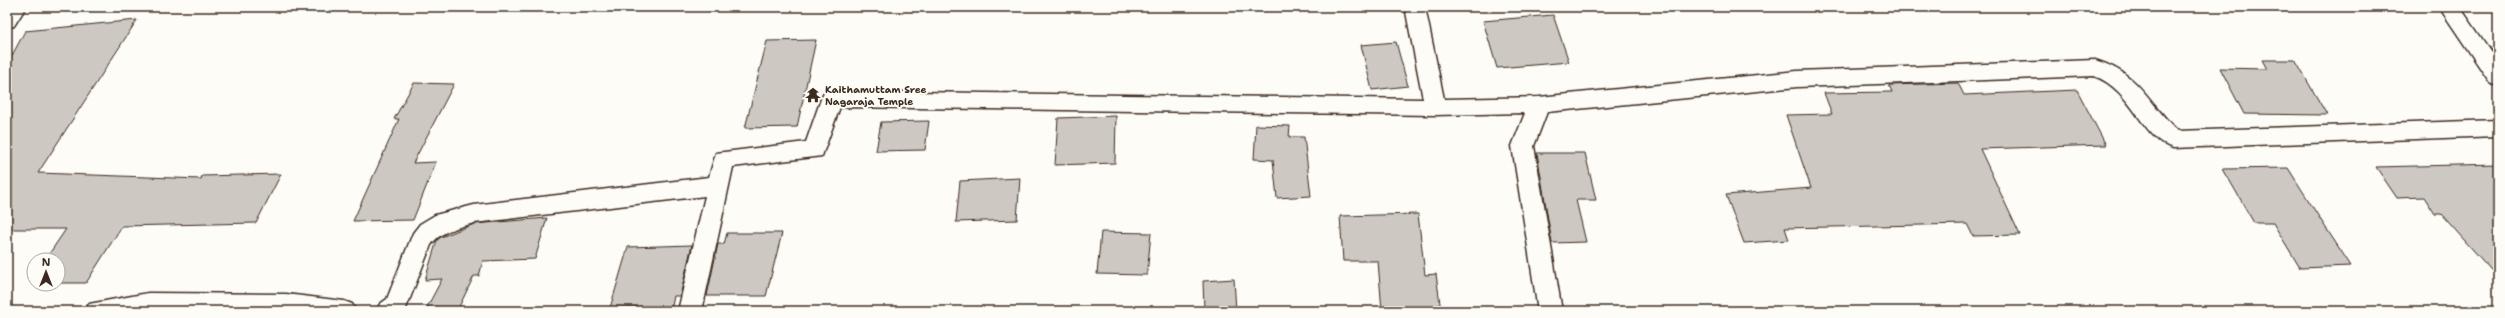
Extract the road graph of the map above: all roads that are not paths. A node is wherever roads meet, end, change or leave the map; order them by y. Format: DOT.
graph roads {
  1 [pos="16,7"];
  2 [pos="1415,7"];
  3 [pos="2449,7"];
  4 [pos="7,20"];
  5 [pos="2498,78"];
  6 [pos="1539,105"];
  7 [pos="1435,107"];
  8 [pos="2498,128"];
  9 [pos="718,185"];
  10 [pos="97,311"];
  11 [pos="344,311"];
  12 [pos="388,311"];
  13 [pos="690,311"];
  14 [pos="1550,311"];
  1 -- 4 [label="street"];
  2 -- 7 [label="street"];
  3 -- 5 [label="street"];
  6 -- 7 [label="street"];
  6 -- 8 [label="street"];
  6 -- 14 [label="street"];
  7 -- 9 [label="street"];
  9 -- 12 [label="street"];
  9 -- 13 [label="street"];
  10 -- 11 [label="street"];
}
